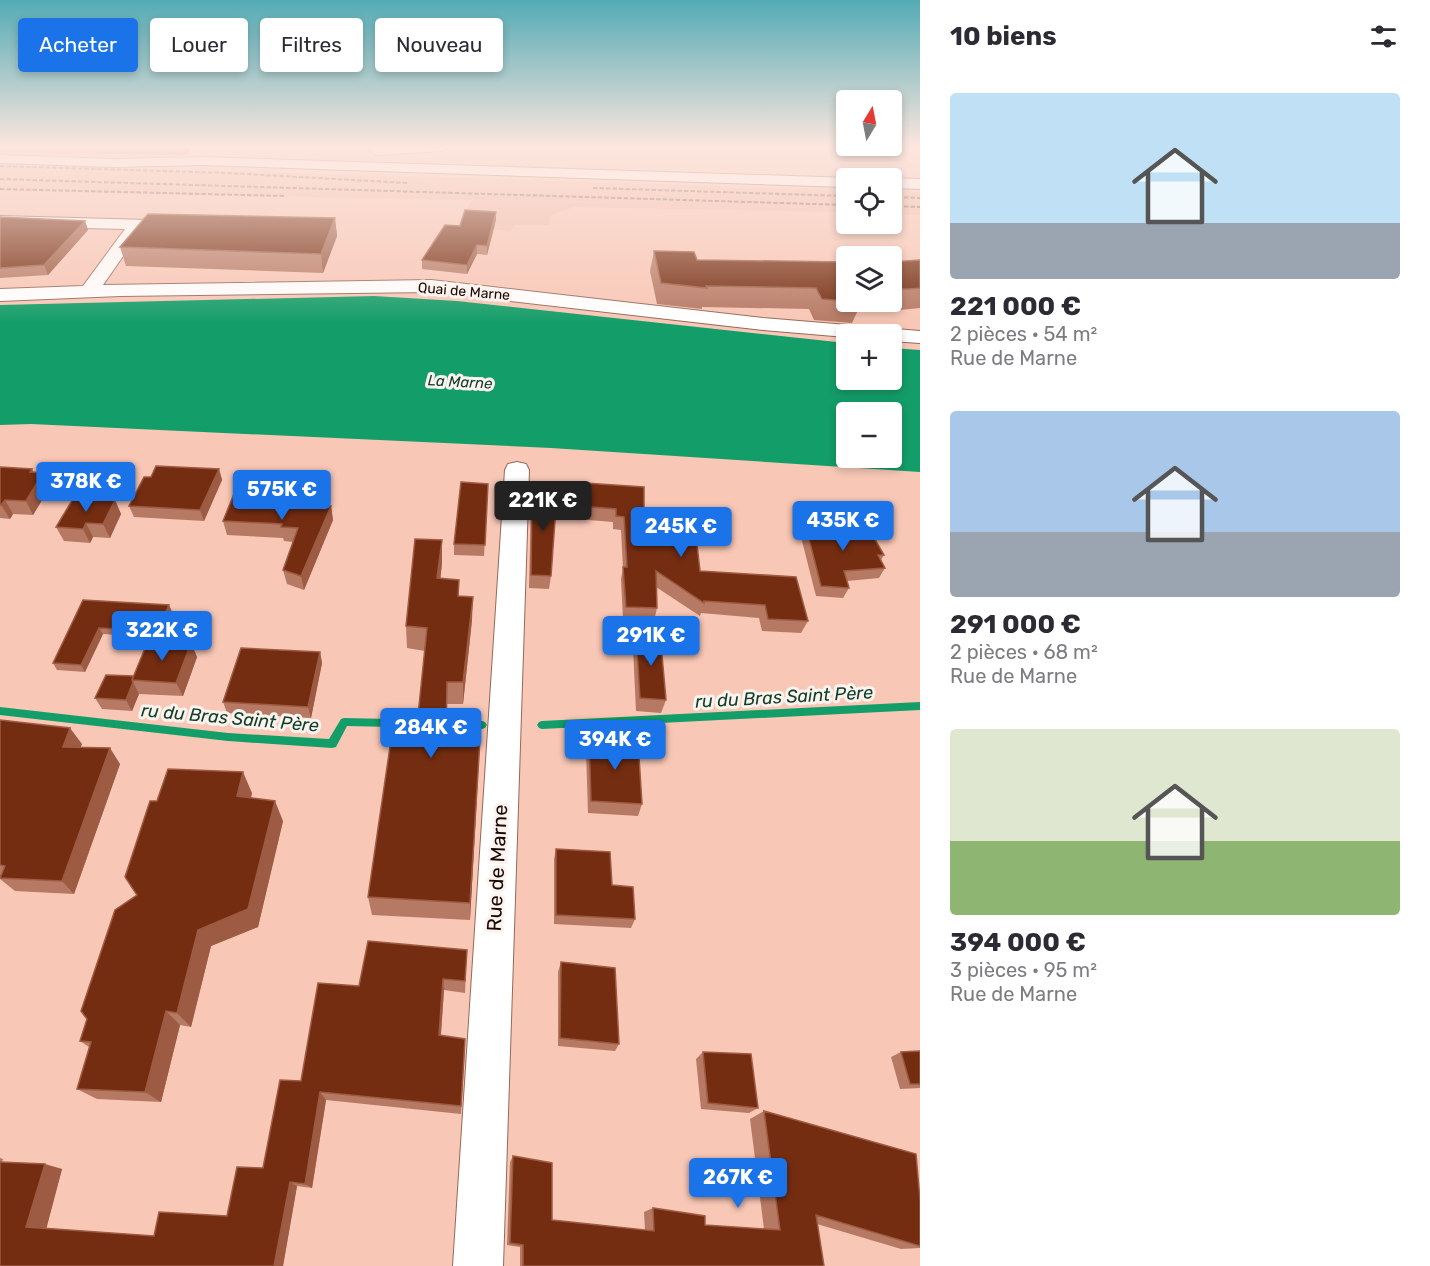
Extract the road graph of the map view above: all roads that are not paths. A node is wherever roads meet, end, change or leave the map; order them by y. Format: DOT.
graph roads {
  1 [pos="0,221"];
  2 [pos="137,224"];
  3 [pos="181,225"];
  4 [pos="89,291"];
  5 [pos="0,295"];
  6 [pos="836,330"];
  7 [pos="902,335"];
  8 [pos="920,337"];
  9 [pos="516,470"];
  10 [pos="478,1266"];
  1 -- 2 [label="street"];
  2 -- 3 [label="street"];
  2 -- 4 [label="street"];
  4 -- 5 [label="street, Quai de Marne"];
  4 -- 6 [label="street, Quai de Marne"];
  7 -- 8 [label="street, Quai de Marne"];
  9 -- 10 [label="street, Rue de Marne"];
}
